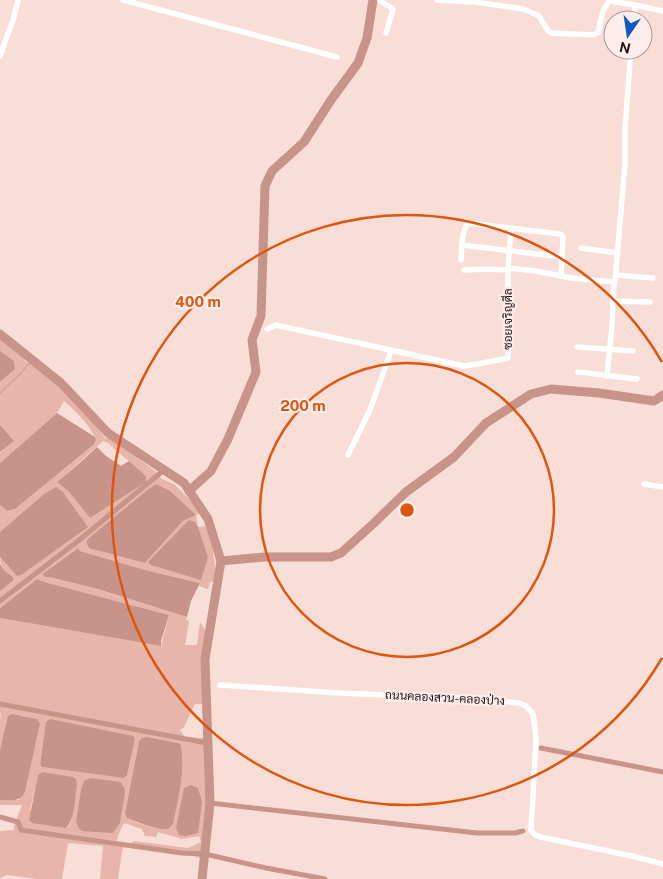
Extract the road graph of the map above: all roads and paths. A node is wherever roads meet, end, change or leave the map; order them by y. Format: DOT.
graph roads {
  1 [pos="18,0"];
  2 [pos="123,0"];
  3 [pos="380,0"];
  4 [pos="437,0"];
  5 [pos="635,5"];
  6 [pos="635,10"];
  7 [pos="663,11"];
  8 [pos="386,33"];
  9 [pos="0,56"];
  10 [pos="337,57"];
  11 [pos="630,60"];
  12 [pos="511,228"];
  13 [pos="462,244"];
  14 [pos="581,248"];
  15 [pos="509,250"];
  16 [pos="618,253"];
  17 [pos="562,257"];
  18 [pos="461,260"];
  19 [pos="508,269"];
  20 [pos="464,270"];
  21 [pos="616,275"];
  22 [pos="560,276"];
  23 [pos="653,278"];
  24 [pos="614,282"];
  25 [pos="613,301"];
  26 [pos="650,302"];
  27 [pos="266,329"];
  28 [pos="577,347"];
  29 [pos="391,350"];
  30 [pos="610,350"];
  31 [pos="633,351"];
  32 [pos="578,372"];
  33 [pos="607,376"];
  34 [pos="637,379"];
  35 [pos="348,455"];
  36 [pos="644,484"];
  37 [pos="663,488"];
  38 [pos="220,685"];
  39 [pos="663,864"];
  1 -- 9 [label="street"];
  2 -- 10 [label="street"];
  3 -- 8 [label="street"];
  4 -- 5 [label="street"];
  5 -- 6 [label="street"];
  5 -- 7 [label="street"];
  11 -- 16 [label="street"];
  12 -- 13 [label="street"];
  12 -- 15 [label="street"];
  12 -- 17 [label="street"];
  13 -- 15 [label="street"];
  13 -- 18 [label="street"];
  14 -- 16 [label="street"];
  15 -- 17 [label="street"];
  15 -- 19 [label="street"];
  16 -- 21 [label="street"];
  17 -- 22 [label="street"];
  19 -- 20 [label="street"];
  19 -- 22 [label="street"];
  19 -- 29 [label="street, ซอยเจริญศีล"];
  21 -- 23 [label="street"];
  21 -- 24 [label="street"];
  22 -- 24 [label="street"];
  24 -- 25 [label="street"];
  25 -- 26 [label="street"];
  25 -- 30 [label="street"];
  27 -- 29 [label="street, ซอยเจริญศีล"];
  28 -- 30 [label="street"];
  29 -- 35 [label="street"];
  30 -- 31 [label="street"];
  30 -- 33 [label="street"];
  32 -- 33 [label="street"];
  33 -- 34 [label="street"];
  36 -- 37 [label="street"];
  38 -- 39 [label="street, ถนนคลองสวน-คลองป่าง"];
}
